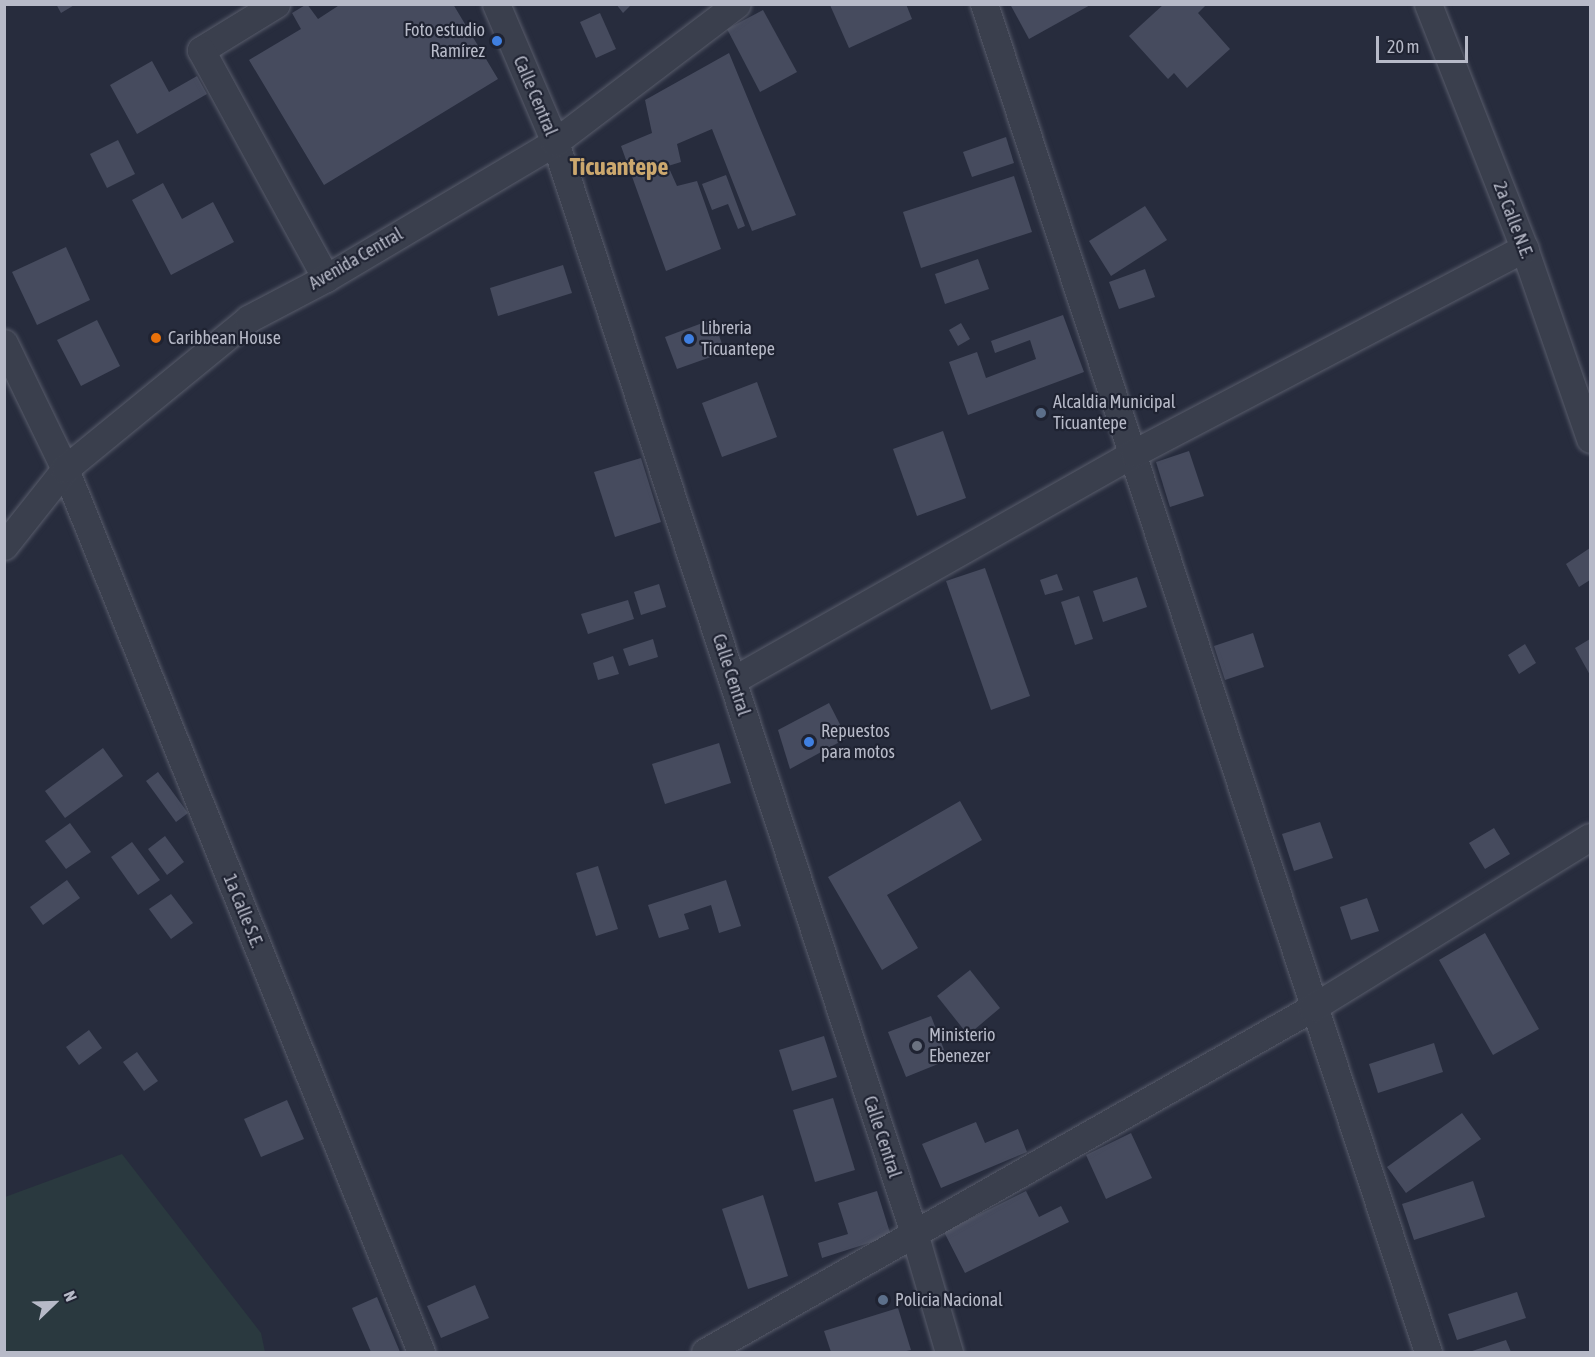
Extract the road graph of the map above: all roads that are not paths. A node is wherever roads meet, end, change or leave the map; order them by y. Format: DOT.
graph roads {
  1 [pos="276,4"];
  2 [pos="496,4"];
  3 [pos="737,4"];
  4 [pos="984,4"];
  5 [pos="1428,4"];
  6 [pos="555,142"];
  7 [pos="1524,248"];
  8 [pos="326,278"];
  9 [pos="4,343"];
  10 [pos="1590,439"];
  11 [pos="1134,453"];
  12 [pos="65,469"];
  13 [pos="4,546"];
  14 [pos="732,680"];
  15 [pos="1590,837"];
  16 [pos="1312,1008"];
  17 [pos="915,1236"];
  18 [pos="421,1353"];
  19 [pos="705,1353"];
  20 [pos="949,1353"];
  21 [pos="1428,1353"];
  1 -- 8 [label="street"];
  2 -- 6 [label="street, Calle Central"];
  3 -- 6 [label="street, Avenida Central"];
  4 -- 11 [label="street"];
  5 -- 7 [label="street, 2a Calle N.E."];
  6 -- 8 [label="street, Avenida Central"];
  6 -- 14 [label="street, Calle Central"];
  7 -- 10 [label="street, 2a Calle N.E."];
  7 -- 11 [label="street"];
  8 -- 12 [label="street, Avenida Central"];
  9 -- 12 [label="street, 1a Calle S.E."];
  11 -- 14 [label="street"];
  11 -- 16 [label="street"];
  12 -- 13 [label="street, Avenida Central"];
  12 -- 18 [label="street, 1a Calle S.E."];
  14 -- 17 [label="street, Calle Central"];
  15 -- 16 [label="street"];
  16 -- 17 [label="street"];
  16 -- 21 [label="street"];
  17 -- 19 [label="street"];
  17 -- 20 [label="street, Calle Central"];
}
